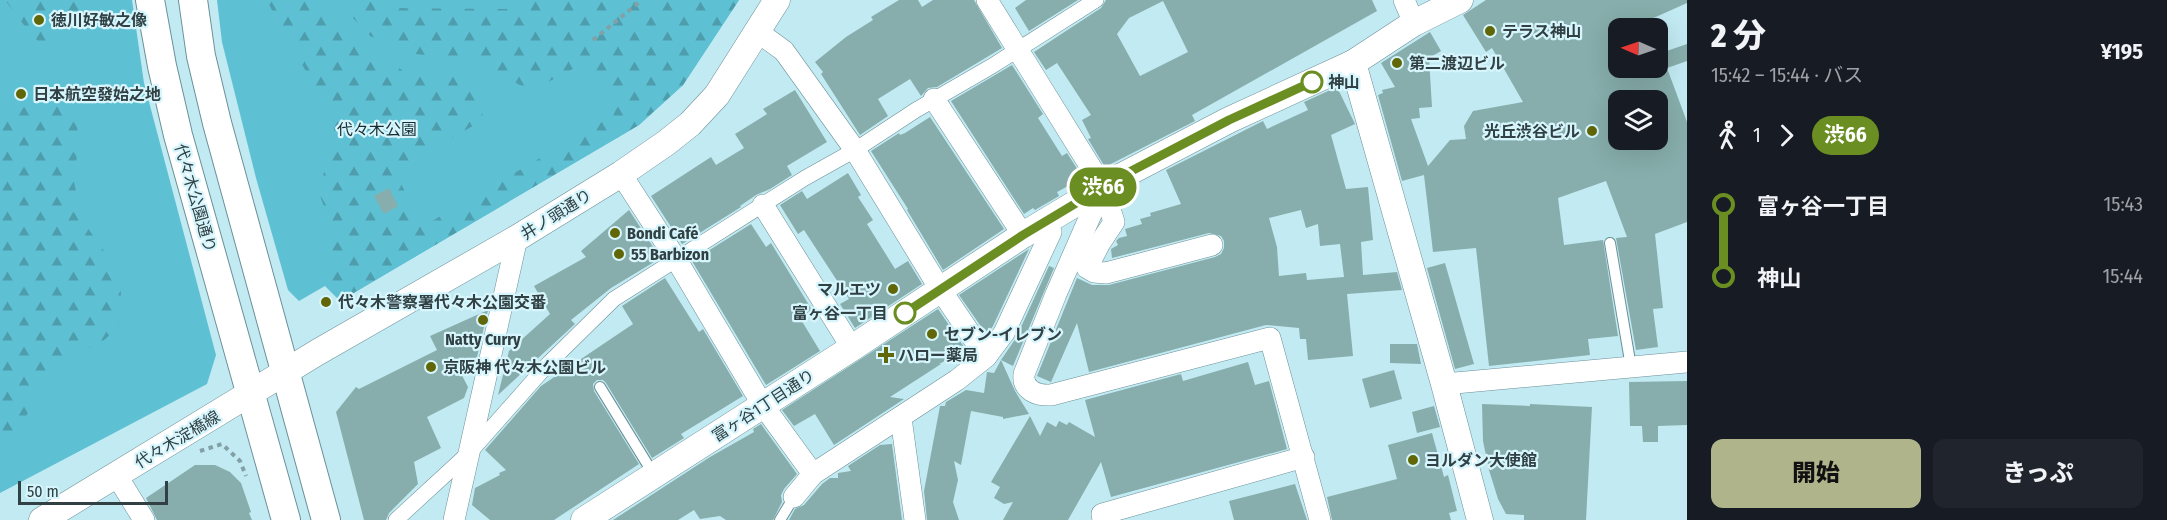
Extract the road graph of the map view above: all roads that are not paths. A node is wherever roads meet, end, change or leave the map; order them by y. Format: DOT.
graph roads {
  1 [pos="150,0"];
  2 [pos="193,0"];
  3 [pos="777,0"];
  4 [pos="987,0"];
  5 [pos="1096,0"];
  6 [pos="1460,0"];
  7 [pos="1409,11"];
  8 [pos="758,32"];
  9 [pos="1018,50"];
  10 [pos="1353,63"];
  11 [pos="934,99"];
  12 [pos="855,150"];
  13 [pos="621,174"];
  14 [pos="1103,187"];
  15 [pos="763,205"];
  16 [pos="1046,222"];
  17 [pos="1023,235"];
  18 [pos="517,238"];
  19 [pos="1610,243"];
  20 [pos="1212,245"];
  21 [pos="676,258"];
  22 [pos="940,289"];
  23 [pos="852,348"];
  24 [pos="986,357"];
  25 [pos="1687,362"];
  26 [pos="1631,368"];
  27 [pos="285,372"];
  28 [pos="1444,384"];
  29 [pos="600,387"];
  30 [pos="251,394"];
  31 [pos="762,404"];
  32 [pos="900,418"];
  33 [pos="471,451"];
  34 [pos="1304,458"];
  35 [pos="813,474"];
  36 [pos="655,475"];
  37 [pos="117,476"];
  38 [pos="794,497"];
  39 [pos="48,518"];
  40 [pos="144,520"];
  41 [pos="286,520"];
  42 [pos="326,520"];
  43 [pos="396,520"];
  44 [pos="454,520"];
  45 [pos="584,520"];
  46 [pos="780,520"];
  47 [pos="915,520"];
  48 [pos="1103,520"];
  49 [pos="1320,520"];
  50 [pos="1480,520"];
  1 -- 30 [label="main road, 代々木公園通り"];
  2 -- 27 [label="main road"];
  3 -- 8 [label="street, 井ノ頭通り"];
  4 -- 9 [label="street"];
  5 -- 9 [label="street"];
  6 -- 7 [label="street, 富ヶ谷1丁目通り"];
  7 -- 10 [label="street, 富ヶ谷1丁目通り"];
  8 -- 12 [label="street"];
  8 -- 13 [label="street, 井ノ頭通り"];
  9 -- 11 [label="street"];
  9 -- 14 [label="street"];
  10 -- 14 [label="street, 富ヶ谷1丁目通り"];
  10 -- 28 [label="street"];
  11 -- 12 [label="street"];
  11 -- 17 [label="street"];
  12 -- 15 [label="street"];
  12 -- 22 [label="street"];
  13 -- 18 [label="street, 井ノ頭通り"];
  13 -- 21 [label="street"];
  14 -- 16 [label="street, 富ヶ谷1丁目通り"];
  14 -- 20 [label="street"];
  14 -- 34 [label="street"];
  15 -- 21 [label="street"];
  15 -- 23 [label="street"];
  16 -- 17 [label="street, 富ヶ谷1丁目通り"];
  16 -- 24 [label="street"];
  17 -- 22 [label="street, 富ヶ谷1丁目通り"];
  18 -- 27 [label="street, 井ノ頭通り"];
  18 -- 33 [label="street"];
  19 -- 26 [label="lane"];
  21 -- 31 [label="street"];
  21 -- 33 [label="street"];
  22 -- 23 [label="street, 富ヶ谷1丁目通り"];
  22 -- 24 [label="street"];
  23 -- 31 [label="street, 富ヶ谷1丁目通り"];
  24 -- 32 [label="street"];
  25 -- 26 [label="street"];
  26 -- 28 [label="street"];
  27 -- 30 [label="street, 井ノ頭通り"];
  27 -- 42 [label="main road"];
  28 -- 50 [label="street"];
  29 -- 36 [label="lane"];
  30 -- 37 [label="street, 代々木淀橋線"];
  30 -- 41 [label="main road"];
  31 -- 35 [label="street"];
  31 -- 36 [label="street, 富ヶ谷1丁目通り"];
  32 -- 35 [label="street"];
  32 -- 47 [label="street"];
  33 -- 43 [label="street"];
  33 -- 44 [label="street"];
  34 -- 48 [label="street"];
  34 -- 49 [label="street"];
  35 -- 38 [label="street"];
  36 -- 45 [label="street, 富ヶ谷1丁目通り"];
  37 -- 39 [label="street, 代々木淀橋線"];
  37 -- 40 [label="street"];
  38 -- 46 [label="lane"];
}
